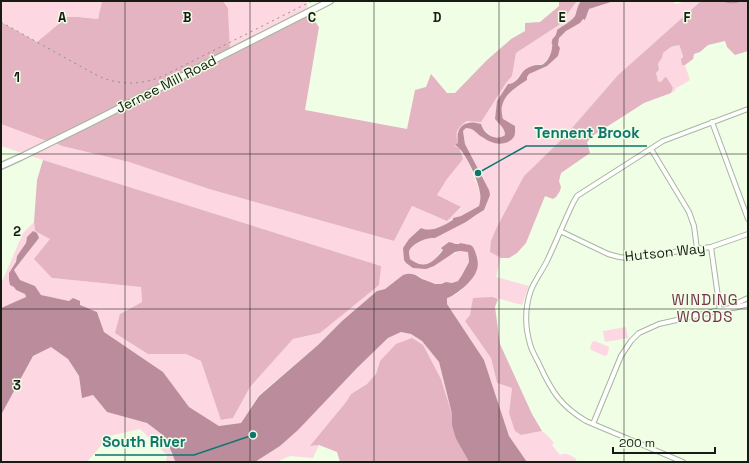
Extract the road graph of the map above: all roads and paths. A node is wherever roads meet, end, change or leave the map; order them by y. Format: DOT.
graph roads {
  1 [pos="330,1"];
  2 [pos="748,109"];
  3 [pos="712,122"];
  4 [pos="651,149"];
  5 [pos="1,166"];
  6 [pos="748,220"];
  7 [pos="560,231"];
  8 [pos="748,234"];
  9 [pos="711,247"];
  10 [pos="697,249"];
  11 [pos="748,298"];
  12 [pos="748,304"];
  13 [pos="730,308"];
  14 [pos="720,311"];
  15 [pos="593,424"];
  16 [pos="682,462"];
  1 -- 5 [label="street, Jernee Mill Road"];
  2 -- 3 [label="street"];
  3 -- 4 [label="street"];
  3 -- 6 [label="street"];
  4 -- 7 [label="street"];
  4 -- 10 [label="street"];
  7 -- 10 [label="street, Hutson Way"];
  7 -- 15 [label="street"];
  8 -- 9 [label="street, Hutson Way"];
  9 -- 10 [label="street, Hutson Way"];
  9 -- 14 [label="street"];
  11 -- 13 [label="street"];
  12 -- 13 [label="street"];
  13 -- 14 [label="street"];
  14 -- 15 [label="street"];
  15 -- 16 [label="street"];
}
